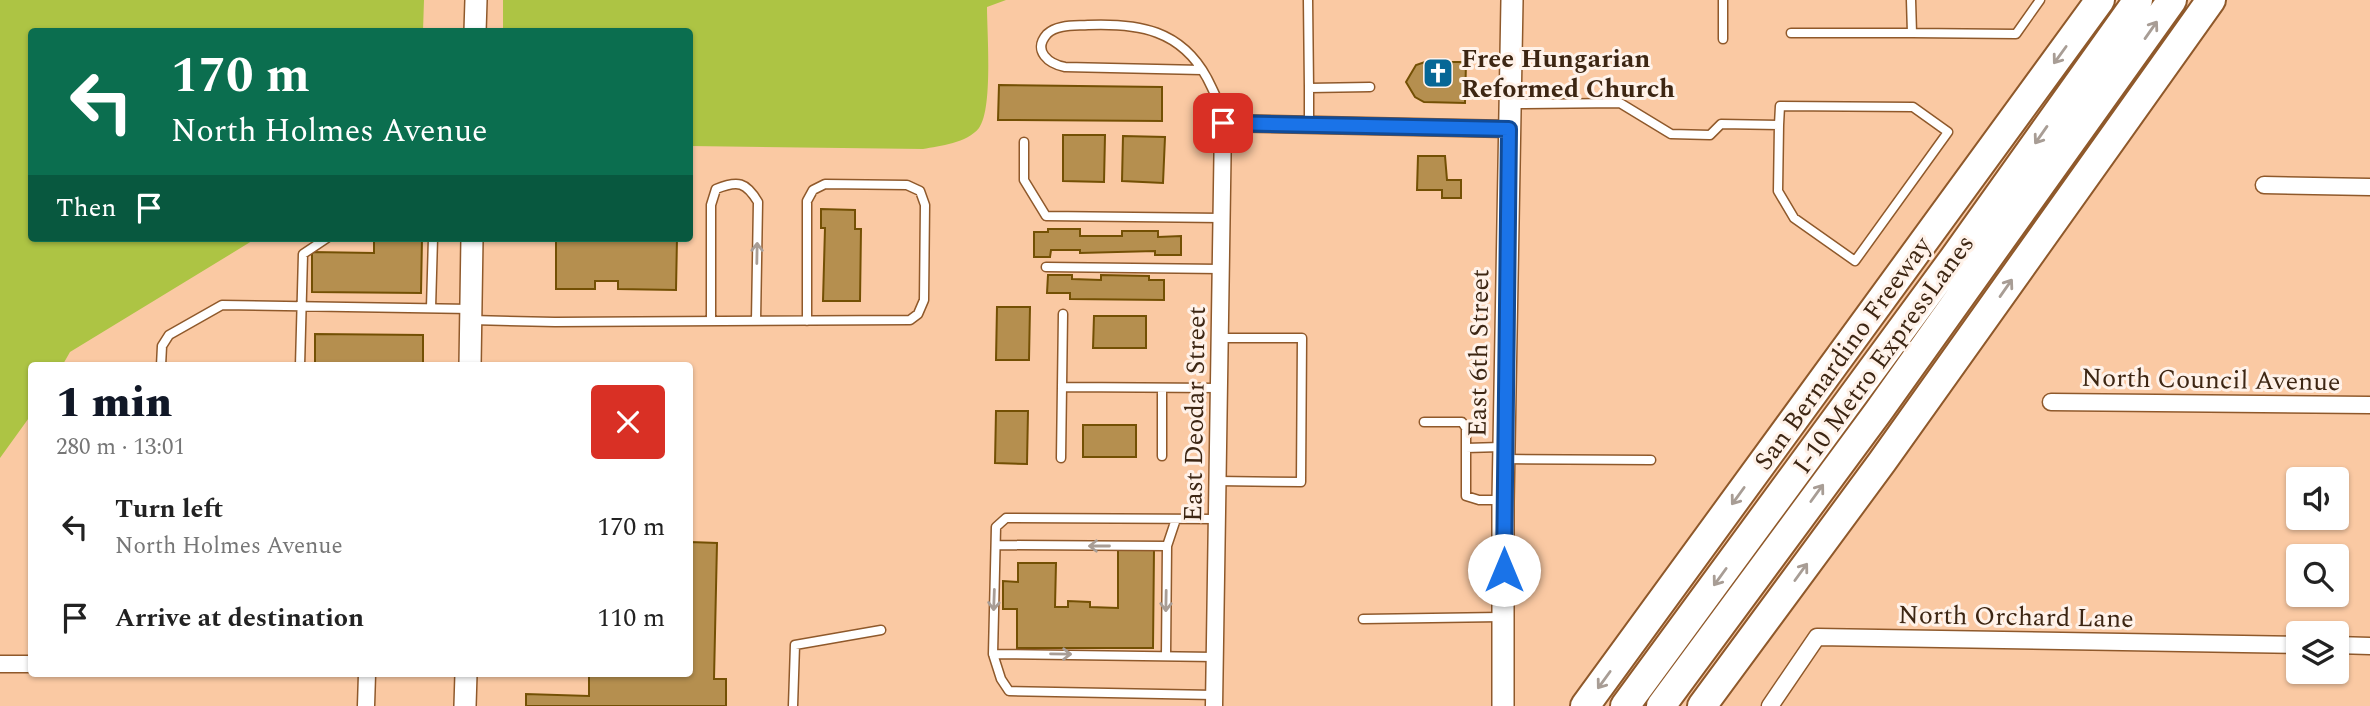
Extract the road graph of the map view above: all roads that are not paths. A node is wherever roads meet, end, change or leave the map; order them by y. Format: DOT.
graph roads {
  1 [pos="475,0"];
  2 [pos="1308,0"];
  3 [pos="1512,0"];
  4 [pos="1724,0"];
  5 [pos="1910,0"];
  6 [pos="2040,0"];
  7 [pos="2100,0"];
  8 [pos="2138,0"];
  9 [pos="2172,0"];
  10 [pos="2211,0"];
  11 [pos="475,28"];
  12 [pos="1791,33"];
  13 [pos="1912,33"];
  14 [pos="1723,39"];
  15 [pos="1202,70"];
  16 [pos="1370,87"];
  17 [pos="1309,88"];
  18 [pos="1510,104"];
  19 [pos="1223,123"];
  20 [pos="1309,125"];
  21 [pos="1779,125"];
  22 [pos="1509,129"];
  23 [pos="1024,142"];
  24 [pos="2264,185"];
  25 [pos="2370,187"];
  26 [pos="2031,198"];
  27 [pos="1222,218"];
  28 [pos="321,242"];
  29 [pos="433,242"];
  30 [pos="472,242"];
  31 [pos="1046,267"];
  32 [pos="1221,269"];
  33 [pos="303,306"];
  34 [pos="431,308"];
  35 [pos="1063,314"];
  36 [pos="471,315"];
  37 [pos="711,321"];
  38 [pos="756,321"];
  39 [pos="807,321"];
  40 [pos="1220,338"];
  41 [pos="161,362"];
  42 [pos="300,362"];
  43 [pos="470,362"];
  44 [pos="1062,387"];
  45 [pos="1162,388"];
  46 [pos="1219,388"];
  47 [pos="2051,402"];
  48 [pos="2370,405"];
  49 [pos="1424,422"];
  50 [pos="1466,448"];
  51 [pos="1504,453"];
  52 [pos="1162,456"];
  53 [pos="1061,458"];
  54 [pos="1651,460"];
  55 [pos="1882,462"];
  56 [pos="1217,481"];
  57 [pos="1503,500"];
  58 [pos="1176,519"];
  59 [pos="1217,519"];
  60 [pos="996,545"];
  61 [pos="1167,546"];
  62 [pos="1504,616"];
  63 [pos="1363,619"];
  64 [pos="881,630"];
  65 [pos="2286,645"];
  66 [pos="2349,645"];
  67 [pos="2370,646"];
  68 [pos="993,654"];
  69 [pos="1166,655"];
  70 [pos="1215,657"];
  71 [pos="0,664"];
  72 [pos="28,664"];
  73 [pos="367,677"];
  74 [pos="466,677"];
  75 [pos="1214,701"];
  76 [pos="366,706"];
  77 [pos="465,706"];
  78 [pos="793,706"];
  79 [pos="1503,706"];
  80 [pos="1585,706"];
  81 [pos="1625,706"];
  82 [pos="1661,706"];
  83 [pos="1702,706"];
  84 [pos="1770,706"];
  1 -- 11 [label="main road"];
  2 -- 17 [label="lane"];
  3 -- 18 [label="main road, East 6th Street"];
  4 -- 14 [label="lane"];
  5 -- 13 [label="lane"];
  6 -- 13 [label="lane"];
  7 -- 80 [label="highway, San Bernardino Freeway, one-way"];
  8 -- 81 [label="highway, I-10 Metro ExpressLanes, one-way"];
  26 -- 9 [label="highway, I-10 Metro ExpressLanes, one-way"];
  55 -- 10 [label="highway, one-way"];
  12 -- 13 [label="lane"];
  15 -- 15 [label="lane"];
  15 -- 19 [label="lane"];
  16 -- 17 [label="lane"];
  17 -- 20 [label="lane"];
  18 -- 21 [label="lane"];
  18 -- 22 [label="main road, East 6th Street"];
  19 -- 20 [label="street"];
  19 -- 27 [label="street, East Deodar Street"];
  20 -- 22 [label="street"];
  21 -- 21 [label="lane"];
  22 -- 51 [label="main road, East 6th Street"];
  23 -- 27 [label="lane"];
  24 -- 25 [label="street"];
  26 -- 55 [label="highway"];
  82 -- 26 [label="highway, I-10 Metro ExpressLanes, one-way"];
  27 -- 32 [label="street, East Deodar Street"];
  28 -- 33 [label="lane"];
  29 -- 34 [label="lane"];
  30 -- 36 [label="main road"];
  31 -- 32 [label="lane"];
  32 -- 40 [label="street, East Deodar Street"];
  33 -- 34 [label="lane"];
  33 -- 41 [label="lane"];
  33 -- 42 [label="lane"];
  34 -- 36 [label="lane"];
  35 -- 44 [label="lane"];
  36 -- 37 [label="lane"];
  36 -- 43 [label="main road"];
  37 -- 38 [label="lane"];
  38 -- 37 [label="lane, one-way"];
  38 -- 39 [label="lane"];
  39 -- 39 [label="lane"];
  40 -- 46 [label="street, East Deodar Street"];
  40 -- 56 [label="lane"];
  44 -- 45 [label="lane"];
  44 -- 53 [label="lane"];
  45 -- 46 [label="lane"];
  45 -- 52 [label="lane"];
  46 -- 56 [label="street, East Deodar Street"];
  47 -- 48 [label="street, North Council Avenue"];
  49 -- 50 [label="lane"];
  50 -- 51 [label="lane"];
  50 -- 57 [label="lane"];
  51 -- 54 [label="lane"];
  51 -- 57 [label="main road, East 6th Street"];
  83 -- 55 [label="highway, one-way"];
  56 -- 59 [label="street, East Deodar Street"];
  57 -- 62 [label="main road, East 6th Street"];
  58 -- 59 [label="lane"];
  58 -- 60 [label="lane"];
  58 -- 61 [label="lane"];
  59 -- 70 [label="street, East Deodar Street"];
  61 -- 60 [label="lane, one-way"];
  60 -- 68 [label="lane, one-way"];
  61 -- 69 [label="lane, one-way"];
  62 -- 63 [label="lane"];
  62 -- 79 [label="main road, East 6th Street"];
  64 -- 78 [label="lane"];
  65 -- 84 [label="street, North Orchard Lane"];
  66 -- 67 [label="street"];
  68 -- 69 [label="lane, one-way"];
  68 -- 75 [label="lane"];
  69 -- 70 [label="lane"];
  70 -- 75 [label="street, East Deodar Street"];
  71 -- 72 [label="street"];
  73 -- 76 [label="street"];
  74 -- 77 [label="main road"];
}
